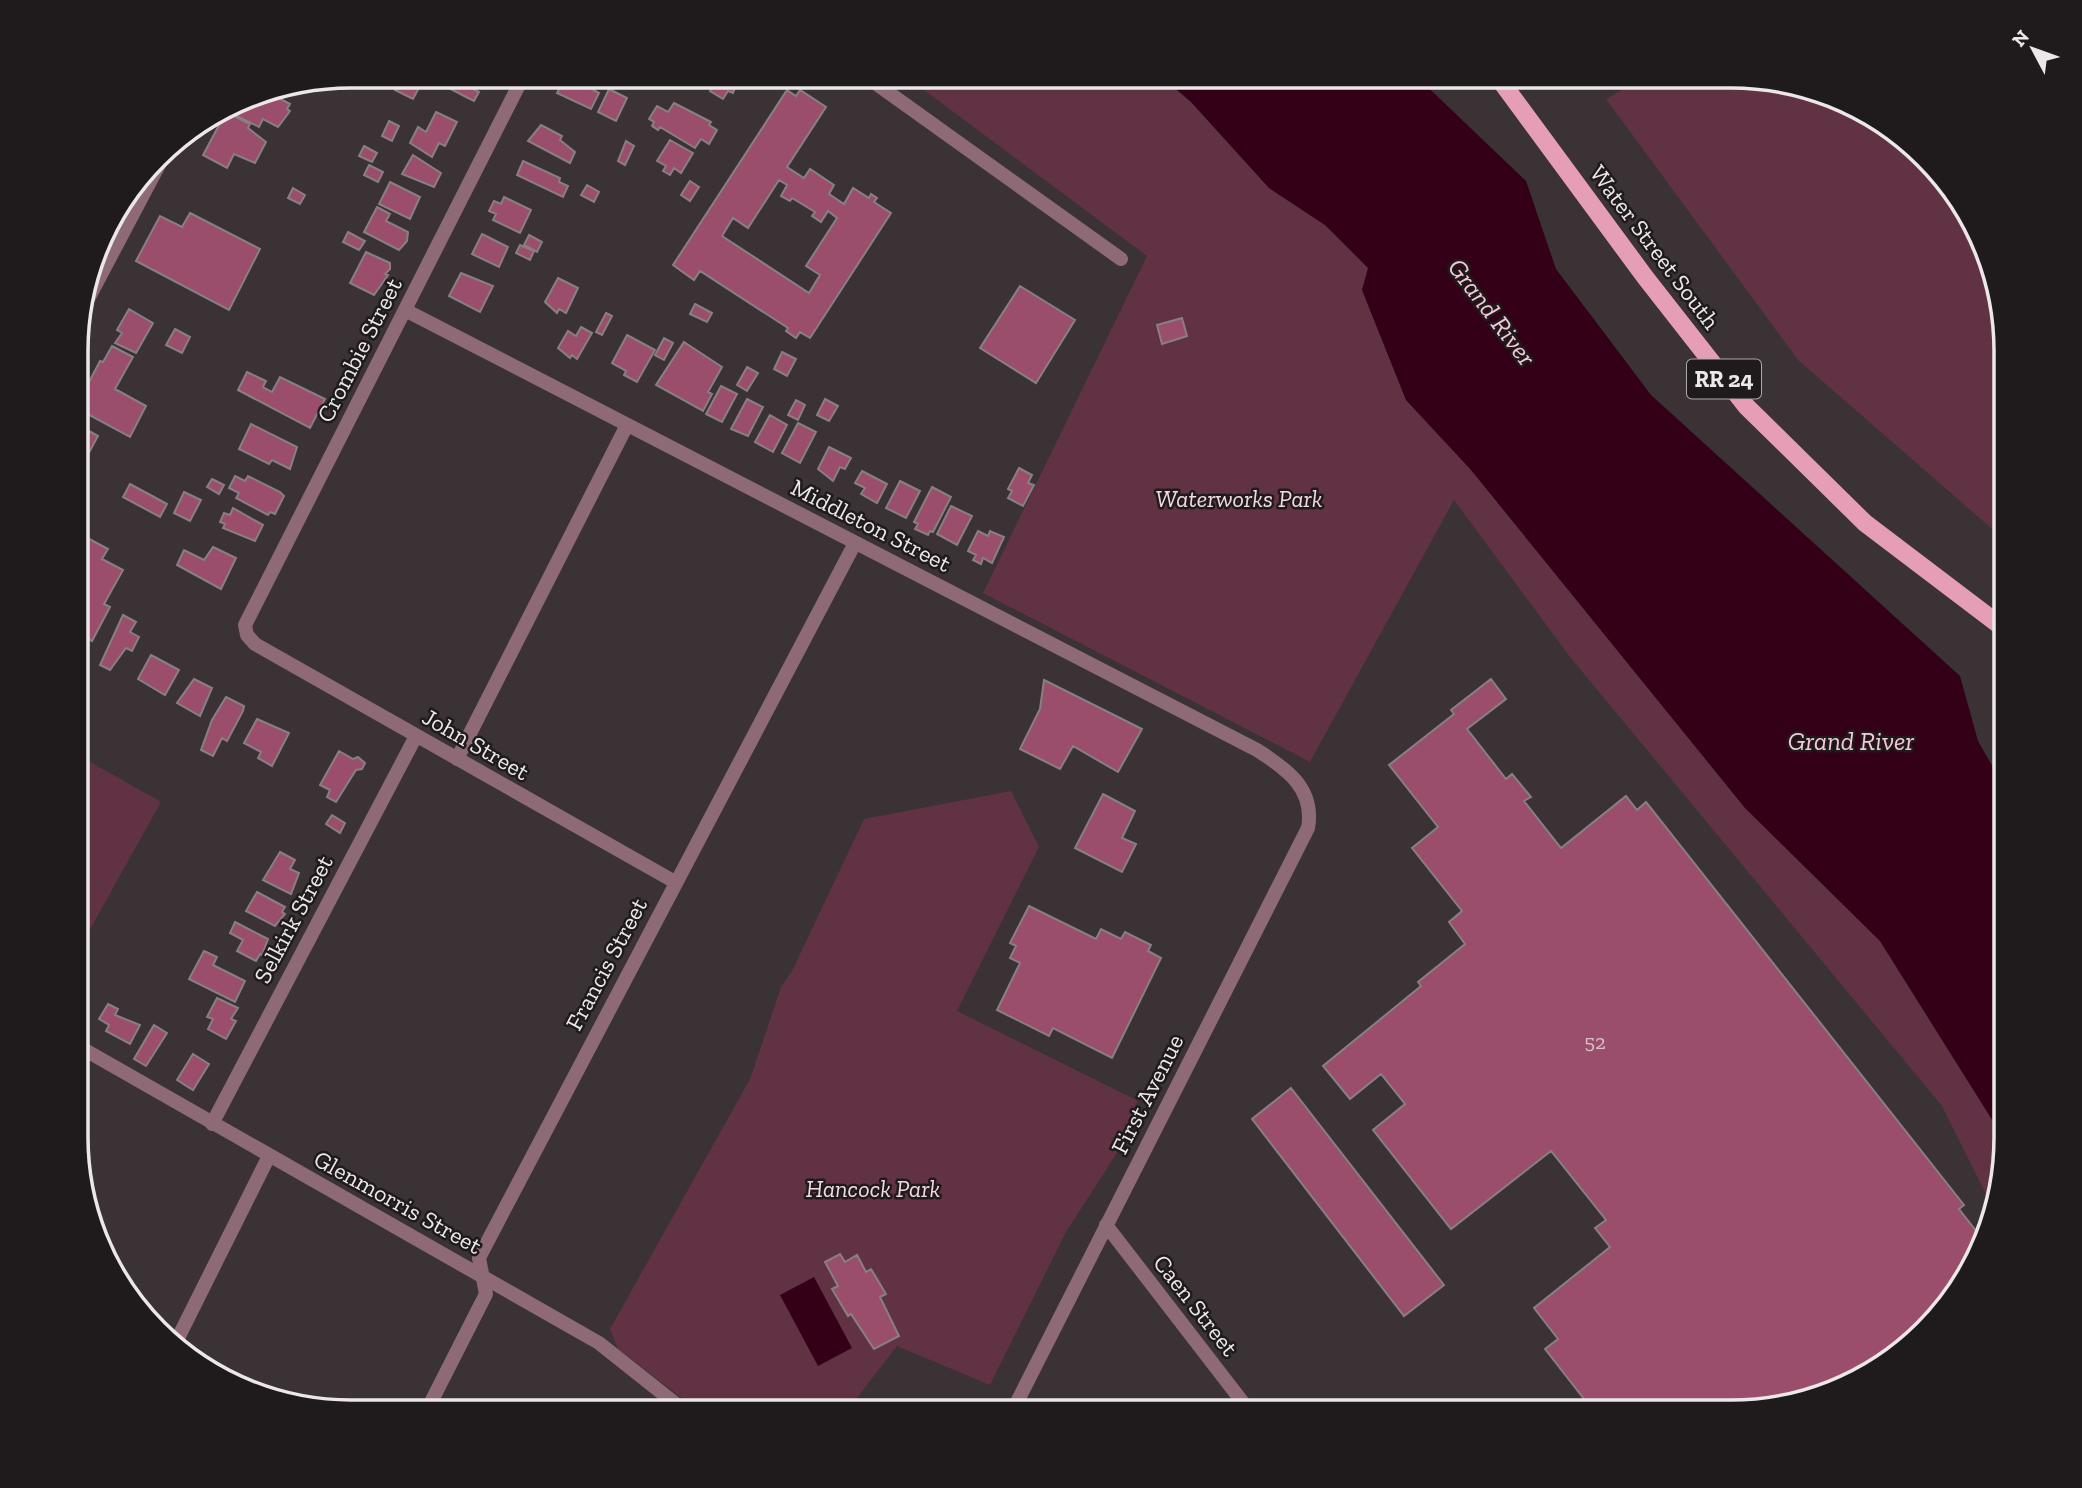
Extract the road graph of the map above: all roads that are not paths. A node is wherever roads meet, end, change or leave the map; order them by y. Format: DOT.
graph roads {
  1 [pos="517,88"];
  2 [pos="882,88"];
  3 [pos="1506,88"];
  4 [pos="125,215"];
  5 [pos="1121,259"];
  6 [pos="99,272"];
  7 [pos="405,310"];
  8 [pos="627,425"];
  9 [pos="855,542"];
  10 [pos="1994,621"];
  11 [pos="255,644"];
  12 [pos="416,736"];
  13 [pos="457,759"];
  14 [pos="1305,794"];
  15 [pos="675,882"];
  16 [pos="88,1052"];
  17 [pos="212,1124"];
  18 [pos="269,1156"];
  19 [pos="1106,1226"];
  20 [pos="482,1276"];
  21 [pos="179,1336"];
  22 [pos="432,1401"];
  23 [pos="672,1401"];
  24 [pos="1018,1401"];
  25 [pos="1242,1401"];
  1 -- 7 [label="street, Crombie Street"];
  2 -- 5 [label="street"];
  3 -- 10 [label="main road, Water Street South / RR 24"];
  4 -- 6 [label="street"];
  7 -- 8 [label="street, Middleton Street"];
  7 -- 11 [label="street, Crombie Street"];
  8 -- 9 [label="street, Middleton Street"];
  8 -- 13 [label="street"];
  9 -- 14 [label="street, Middleton Street"];
  9 -- 15 [label="street, Francis Street"];
  11 -- 12 [label="street, John Street"];
  12 -- 13 [label="street, John Street"];
  12 -- 17 [label="street, Selkirk Street"];
  13 -- 15 [label="street, John Street"];
  14 -- 19 [label="street, First Avenue"];
  15 -- 20 [label="street, Francis Street"];
  16 -- 17 [label="street, Glenmorris Street"];
  17 -- 18 [label="street, Glenmorris Street"];
  18 -- 20 [label="street, Glenmorris Street"];
  18 -- 21 [label="street"];
  19 -- 24 [label="street, First Avenue"];
  19 -- 25 [label="street, Caen Street"];
  20 -- 22 [label="street, Francis Street"];
  20 -- 23 [label="street, Glenmorris Street"];
}
